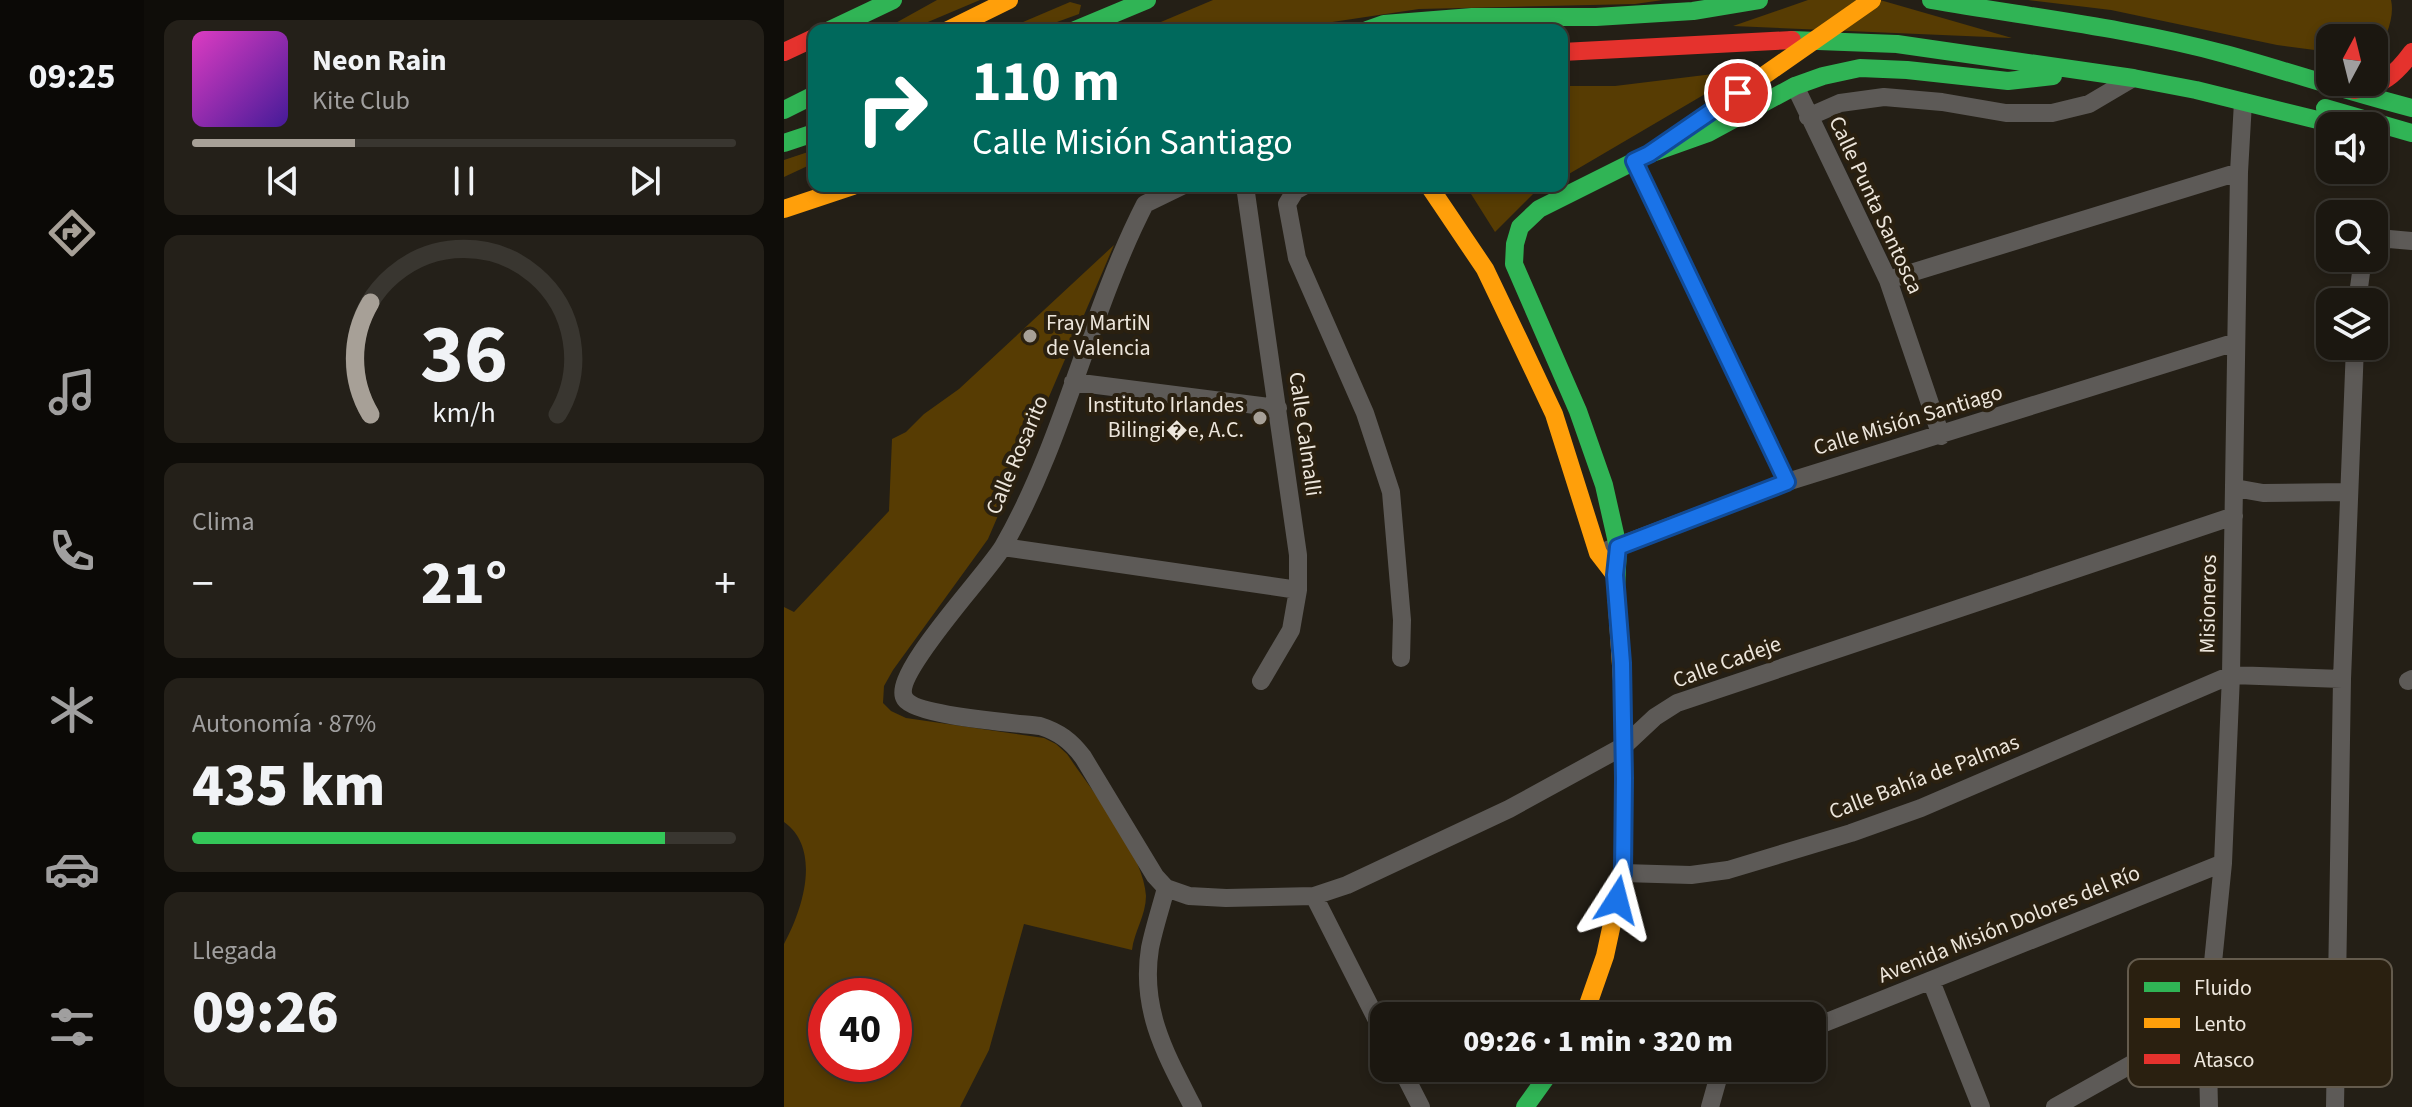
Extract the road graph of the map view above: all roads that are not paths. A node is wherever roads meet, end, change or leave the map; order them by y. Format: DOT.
graph roads {
  1 [pos="893,0"];
  2 [pos="1009,0"];
  3 [pos="1147,0"];
  4 [pos="1759,0"];
  5 [pos="1872,0"];
  6 [pos="1931,0"];
  7 [pos="1108,7"];
  8 [pos="843,24"];
  9 [pos="960,24"];
  10 [pos="1084,24"];
  11 [pos="1123,24"];
  12 [pos="1384,24"];
  13 [pos="808,41"];
  14 [pos="784,52"];
  15 [pos="1568,52"];
  16 [pos="2412,52"];
  17 [pos="2086,72"];
  18 [pos="2133,78"];
  19 [pos="2388,81"];
  20 [pos="2316,82"];
  21 [pos="1795,86"];
  22 [pos="2365,96"];
  23 [pos="808,98"];
  24 [pos="2243,102"];
  25 [pos="2412,108"];
  26 [pos="784,110"];
  27 [pos="1808,117"];
  28 [pos="2316,120"];
  29 [pos="2412,133"];
  30 [pos="808,135"];
  31 [pos="2388,139"];
  32 [pos="784,143"];
  33 [pos="2412,145"];
  34 [pos="1642,157"];
  35 [pos="2239,172"];
  36 [pos="835,192"];
  37 [pos="1170,192"];
  38 [pos="1246,192"];
  39 [pos="1294,192"];
  40 [pos="1433,192"];
  41 [pos="784,209"];
  42 [pos="2388,239"];
  43 [pos="2412,241"];
  44 [pos="1888,280"];
  45 [pos="2236,342"];
  46 [pos="2354,360"];
  47 [pos="1073,382"];
  48 [pos="1278,408"];
  49 [pos="1941,436"];
  50 [pos="1787,482"];
  51 [pos="2235,488"];
  52 [pos="2349,492"];
  53 [pos="2234,516"];
  54 [pos="1003,547"];
  55 [pos="1618,547"];
  56 [pos="1598,553"];
  57 [pos="1615,575"];
  58 [pos="1298,590"];
  59 [pos="1401,658"];
  60 [pos="2231,675"];
  61 [pos="2342,679"];
  62 [pos="1261,681"];
  63 [pos="1624,746"];
  64 [pos="2223,863"];
  65 [pos="1623,873"];
  66 [pos="1166,888"];
  67 [pos="1314,896"];
  68 [pos="2213,959"];
  69 [pos="2338,959"];
  70 [pos="1931,981"];
  71 [pos="1589,1002"];
  72 [pos="1370,1006"];
  73 [pos="1826,1022"];
  74 [pos="2128,1066"];
  75 [pos="1408,1082"];
  76 [pos="1543,1082"];
  77 [pos="1717,1082"];
  78 [pos="2209,1087"];
  79 [pos="2335,1087"];
  80 [pos="1193,1107"];
  81 [pos="1421,1107"];
  82 [pos="1525,1107"];
  83 [pos="1710,1107"];
  84 [pos="1981,1107"];
  85 [pos="2055,1107"];
  86 [pos="2209,1107"];
  87 [pos="2335,1107"];
  1 -- 8 [label="main road"];
  2 -- 9 [label="main road"];
  3 -- 7 [label="main road"];
  4 -- 12 [label="main road"];
  5 -- 34 [label="main road, bridge"];
  6 -- 20 [label="main road"];
  7 -- 10 [label="main road"];
  7 -- 11 [label="main road"];
  13 -- 14 [label="main road"];
  15 -- 17 [label="main road"];
  16 -- 19 [label="main road"];
  17 -- 18 [label="main road"];
  17 -- 21 [label="main road"];
  18 -- 24 [label="main road"];
  18 -- 27 [label="street"];
  21 -- 27 [label="street, Calle Punta Santosca"];
  21 -- 34 [label="main road"];
  22 -- 25 [label="main road"];
  23 -- 26 [label="main road"];
  24 -- 28 [label="main road"];
  24 -- 29 [label="main road"];
  24 -- 35 [label="street, Misioneros"];
  27 -- 44 [label="street, Calle Punta Santosca"];
  30 -- 32 [label="main road"];
  31 -- 33 [label="main road"];
  34 -- 50 [label="street"];
  34 -- 55 [label="main road"];
  35 -- 44 [label="street"];
  35 -- 45 [label="street, Misioneros"];
  36 -- 41 [label="main road"];
  37 -- 47 [label="street, Calle Rosarito"];
  38 -- 48 [label="street, Calle Calmalli"];
  39 -- 59 [label="street"];
  40 -- 56 [label="main road"];
  42 -- 43 [label="street"];
  44 -- 49 [label="street, Calle Punta Santosca"];
  45 -- 49 [label="street, Calle Misión Santiago"];
  45 -- 51 [label="street, Misioneros"];
  46 -- 52 [label="street"];
  47 -- 48 [label="street"];
  47 -- 54 [label="street, Calle Rosarito"];
  48 -- 58 [label="street, Calle Calmalli"];
  49 -- 50 [label="street, Calle Misión Santiago"];
  50 -- 55 [label="street, Calle Misión Santiago"];
  51 -- 52 [label="street"];
  51 -- 53 [label="street, Misioneros"];
  52 -- 61 [label="street"];
  53 -- 60 [label="street, Misioneros"];
  53 -- 63 [label="street, Calle Cadeje"];
  54 -- 58 [label="street"];
  54 -- 66 [label="street, Calle Rosarito"];
  55 -- 56 [label="street, Calle Misión Santiago"];
  55 -- 57 [label="main road"];
  56 -- 57 [label="main road"];
  57 -- 63 [label="main road"];
  58 -- 62 [label="street, Calle Calmalli"];
  60 -- 61 [label="street"];
  60 -- 64 [label="street, Misioneros"];
  60 -- 65 [label="street, Calle Bahía de Palmas"];
  61 -- 69 [label="street"];
  63 -- 65 [label="main road"];
  63 -- 67 [label="street, Calle Cadeje"];
  64 -- 68 [label="street, Misioneros"];
  64 -- 70 [label="street, Avenida Misión Dolores del Río"];
  65 -- 71 [label="main road"];
  66 -- 67 [label="street, Calle Cadeje"];
  66 -- 80 [label="street"];
  67 -- 72 [label="street"];
  70 -- 73 [label="street, Avenida Misión Dolores del Río"];
  70 -- 84 [label="street"];
  74 -- 85 [label="street"];
  75 -- 81 [label="street"];
  76 -- 82 [label="main road"];
  77 -- 83 [label="street"];
  78 -- 86 [label="street, Misioneros"];
  79 -- 87 [label="street"];
}
